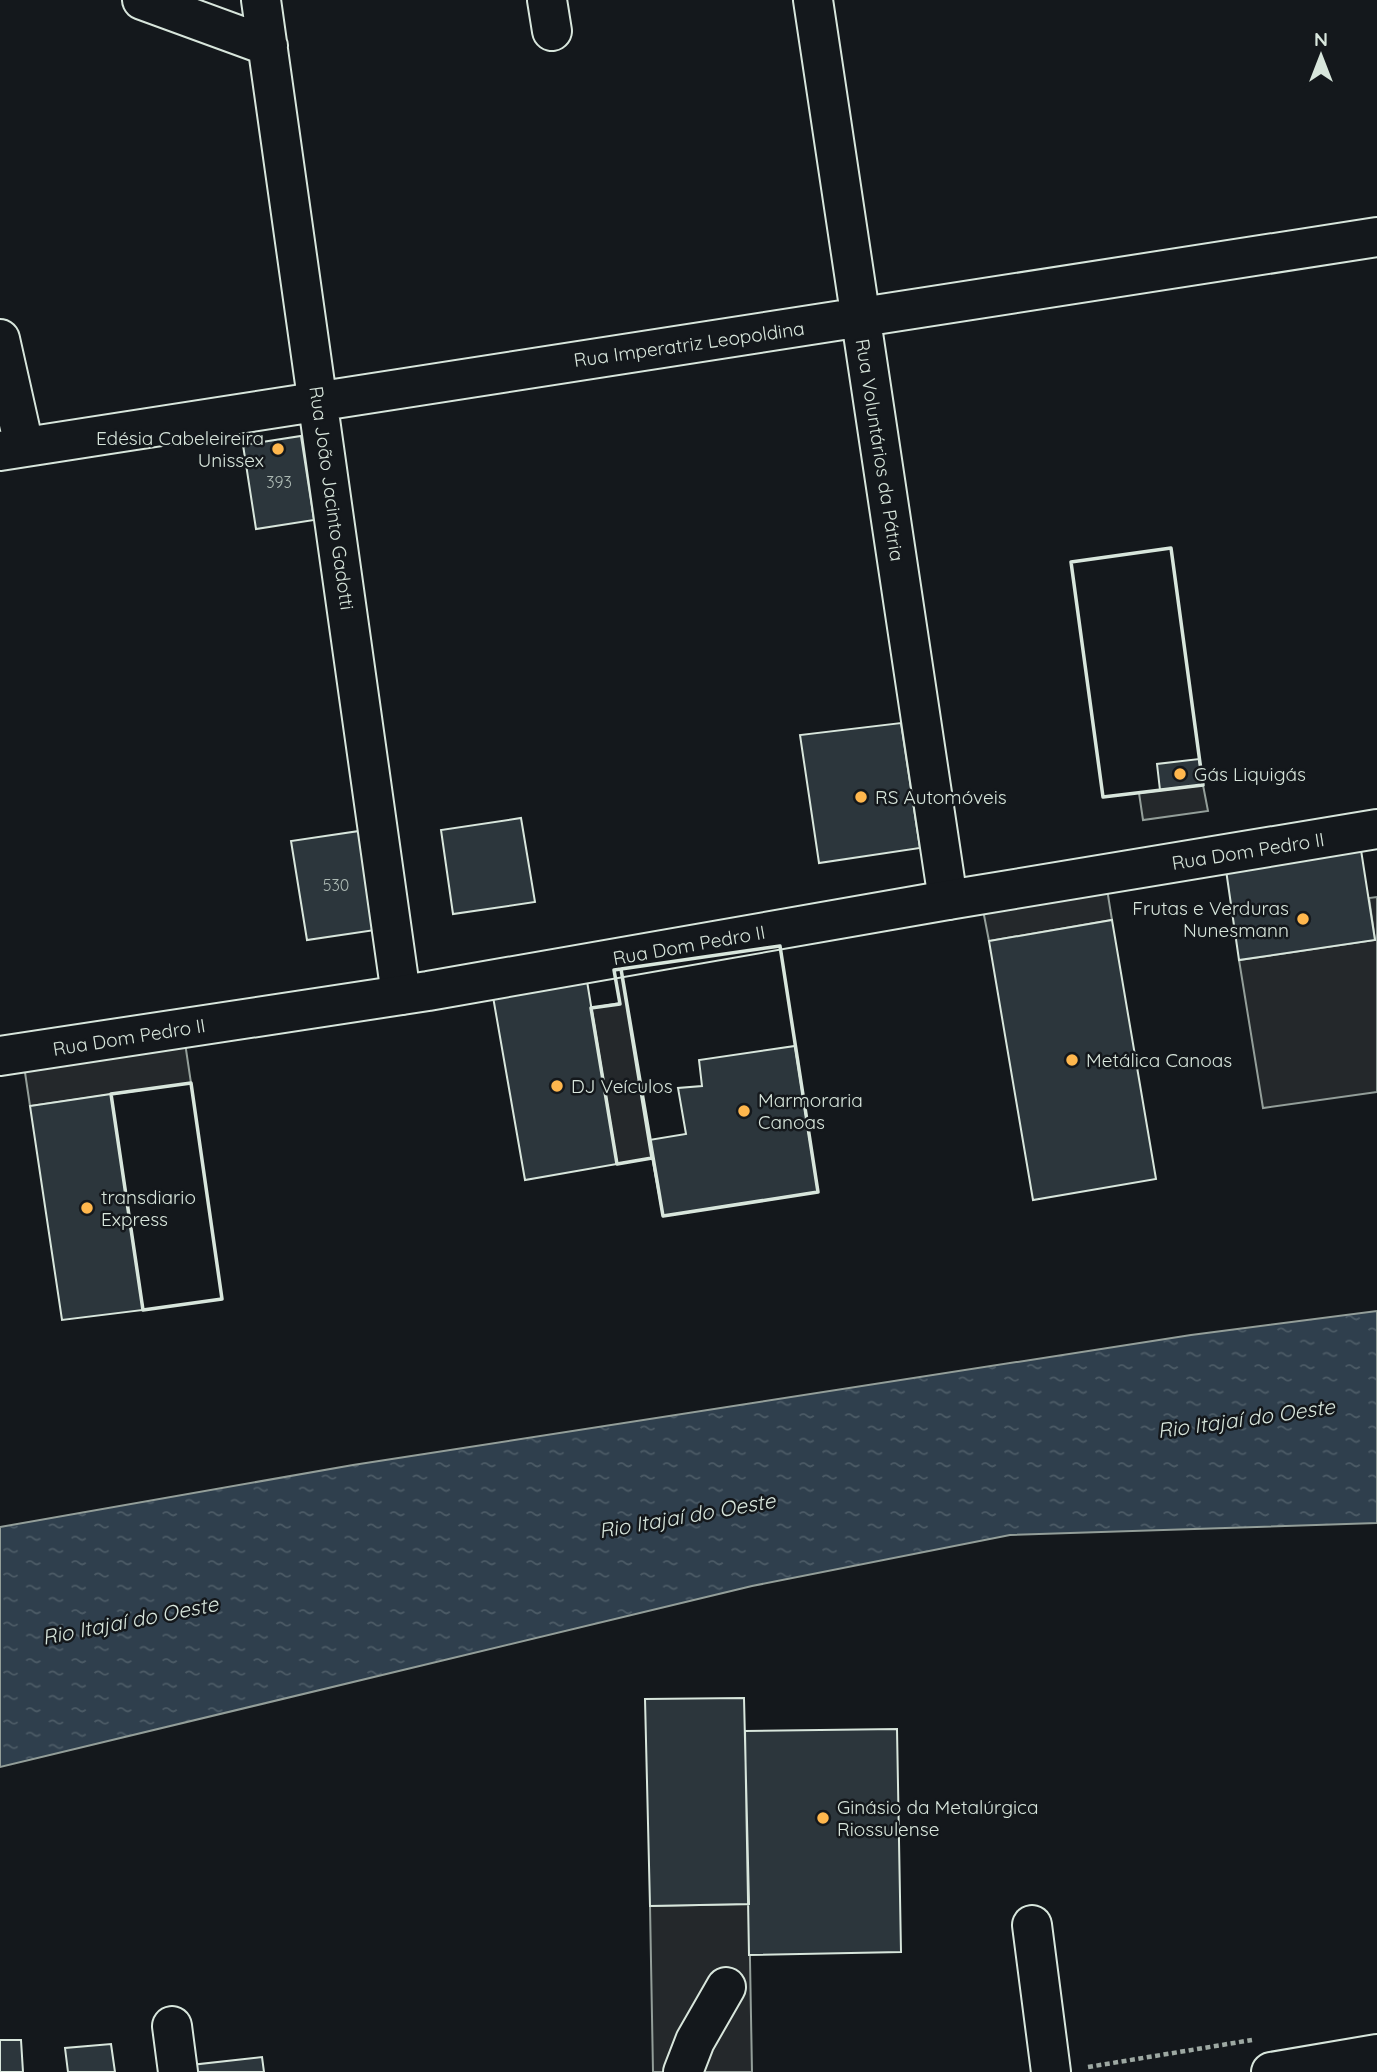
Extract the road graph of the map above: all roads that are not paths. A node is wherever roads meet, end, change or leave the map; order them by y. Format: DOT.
graph roads {
  1 [pos="142,0"];
  2 [pos="261,0"];
  3 [pos="814,0"];
  4 [pos="268,46"];
  5 [pos="1377,237"];
  6 [pos="860,319"];
  7 [pos="0,339"];
  8 [pos="318,399"];
  9 [pos="12,449"];
  10 [pos="1377,830"];
  11 [pos="948,900"];
  12 [pos="401,995"];
  13 [pos="0,1056"];
  14 [pos="1032,1925"];
  15 [pos="726,1987"];
  16 [pos="172,2026"];
  17 [pos="1377,2054"];
  18 [pos="1264,2055"];
  19 [pos="1067,2070"];
  20 [pos="178,2072"];
  21 [pos="682,2072"];
  1 -- 4 [label="street"];
  2 -- 4 [label="street, Rua João Jacinto Gadotti"];
  3 -- 6 [label="street, Rua Voluntários da Pátria"];
  4 -- 8 [label="street, Rua João Jacinto Gadotti"];
  5 -- 6 [label="street, Rua Imperatriz Leopoldina"];
  6 -- 8 [label="street, Rua Imperatriz Leopoldina"];
  6 -- 11 [label="street, Rua Voluntários da Pátria"];
  7 -- 9 [label="street"];
  8 -- 9 [label="street, Rua Imperatriz Leopoldina"];
  8 -- 12 [label="street, Rua João Jacinto Gadotti"];
  10 -- 11 [label="street, Rua Dom Pedro II"];
  11 -- 12 [label="street, Rua Dom Pedro II"];
  12 -- 13 [label="street, Rua Dom Pedro II"];
  14 -- 19 [label="street"];
  15 -- 21 [label="street"];
  16 -- 20 [label="street"];
  17 -- 18 [label="street"];
}
